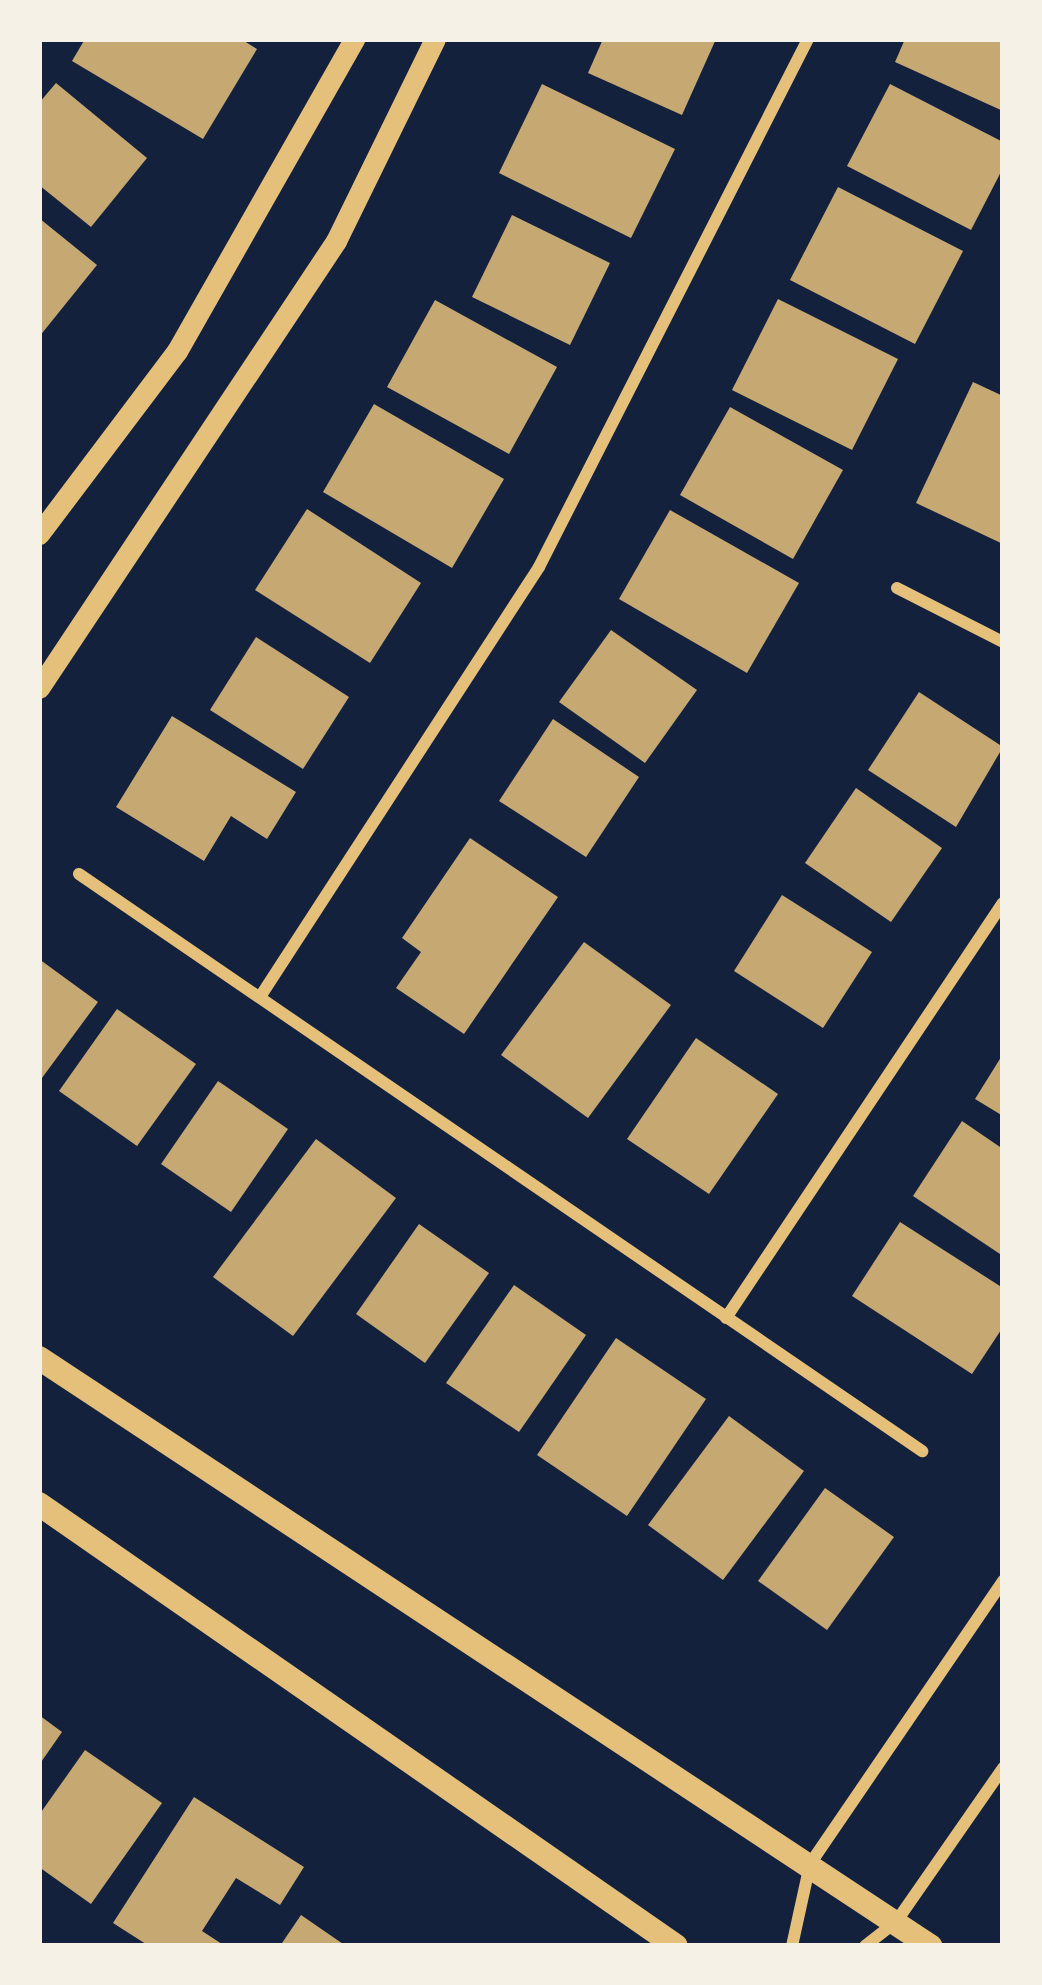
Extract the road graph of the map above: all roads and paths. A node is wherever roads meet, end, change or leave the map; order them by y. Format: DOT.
graph roads {
  1 [pos="354,39"];
  2 [pos="435,39"];
  3 [pos="808,39"];
  4 [pos="39,534"];
  5 [pos="897,588"];
  6 [pos="1003,642"];
  7 [pos="39,688"];
  8 [pos="79,874"];
  9 [pos="1003,903"];
  10 [pos="260,997"];
  11 [pos="727,1318"];
  12 [pos="39,1358"];
  13 [pos="922,1451"];
  14 [pos="39,1504"];
  15 [pos="1003,1581"];
  16 [pos="1003,1768"];
  17 [pos="810,1864"];
  18 [pos="896,1922"];
  19 [pos="676,1946"];
  20 [pos="792,1946"];
  21 [pos="866,1946"];
  22 [pos="930,1946"];
  1 -- 4 [label="street"];
  2 -- 7 [label="street"];
  3 -- 10 [label="street"];
  5 -- 6 [label="street"];
  8 -- 10 [label="street"];
  9 -- 11 [label="street"];
  10 -- 11 [label="street"];
  11 -- 13 [label="street"];
  12 -- 17 [label="main road"];
  14 -- 19 [label="main road"];
  15 -- 17 [label="street"];
  16 -- 18 [label="street"];
  17 -- 18 [label="main road"];
  17 -- 20 [label="street"];
  18 -- 21 [label="street"];
  18 -- 22 [label="main road"];
}
